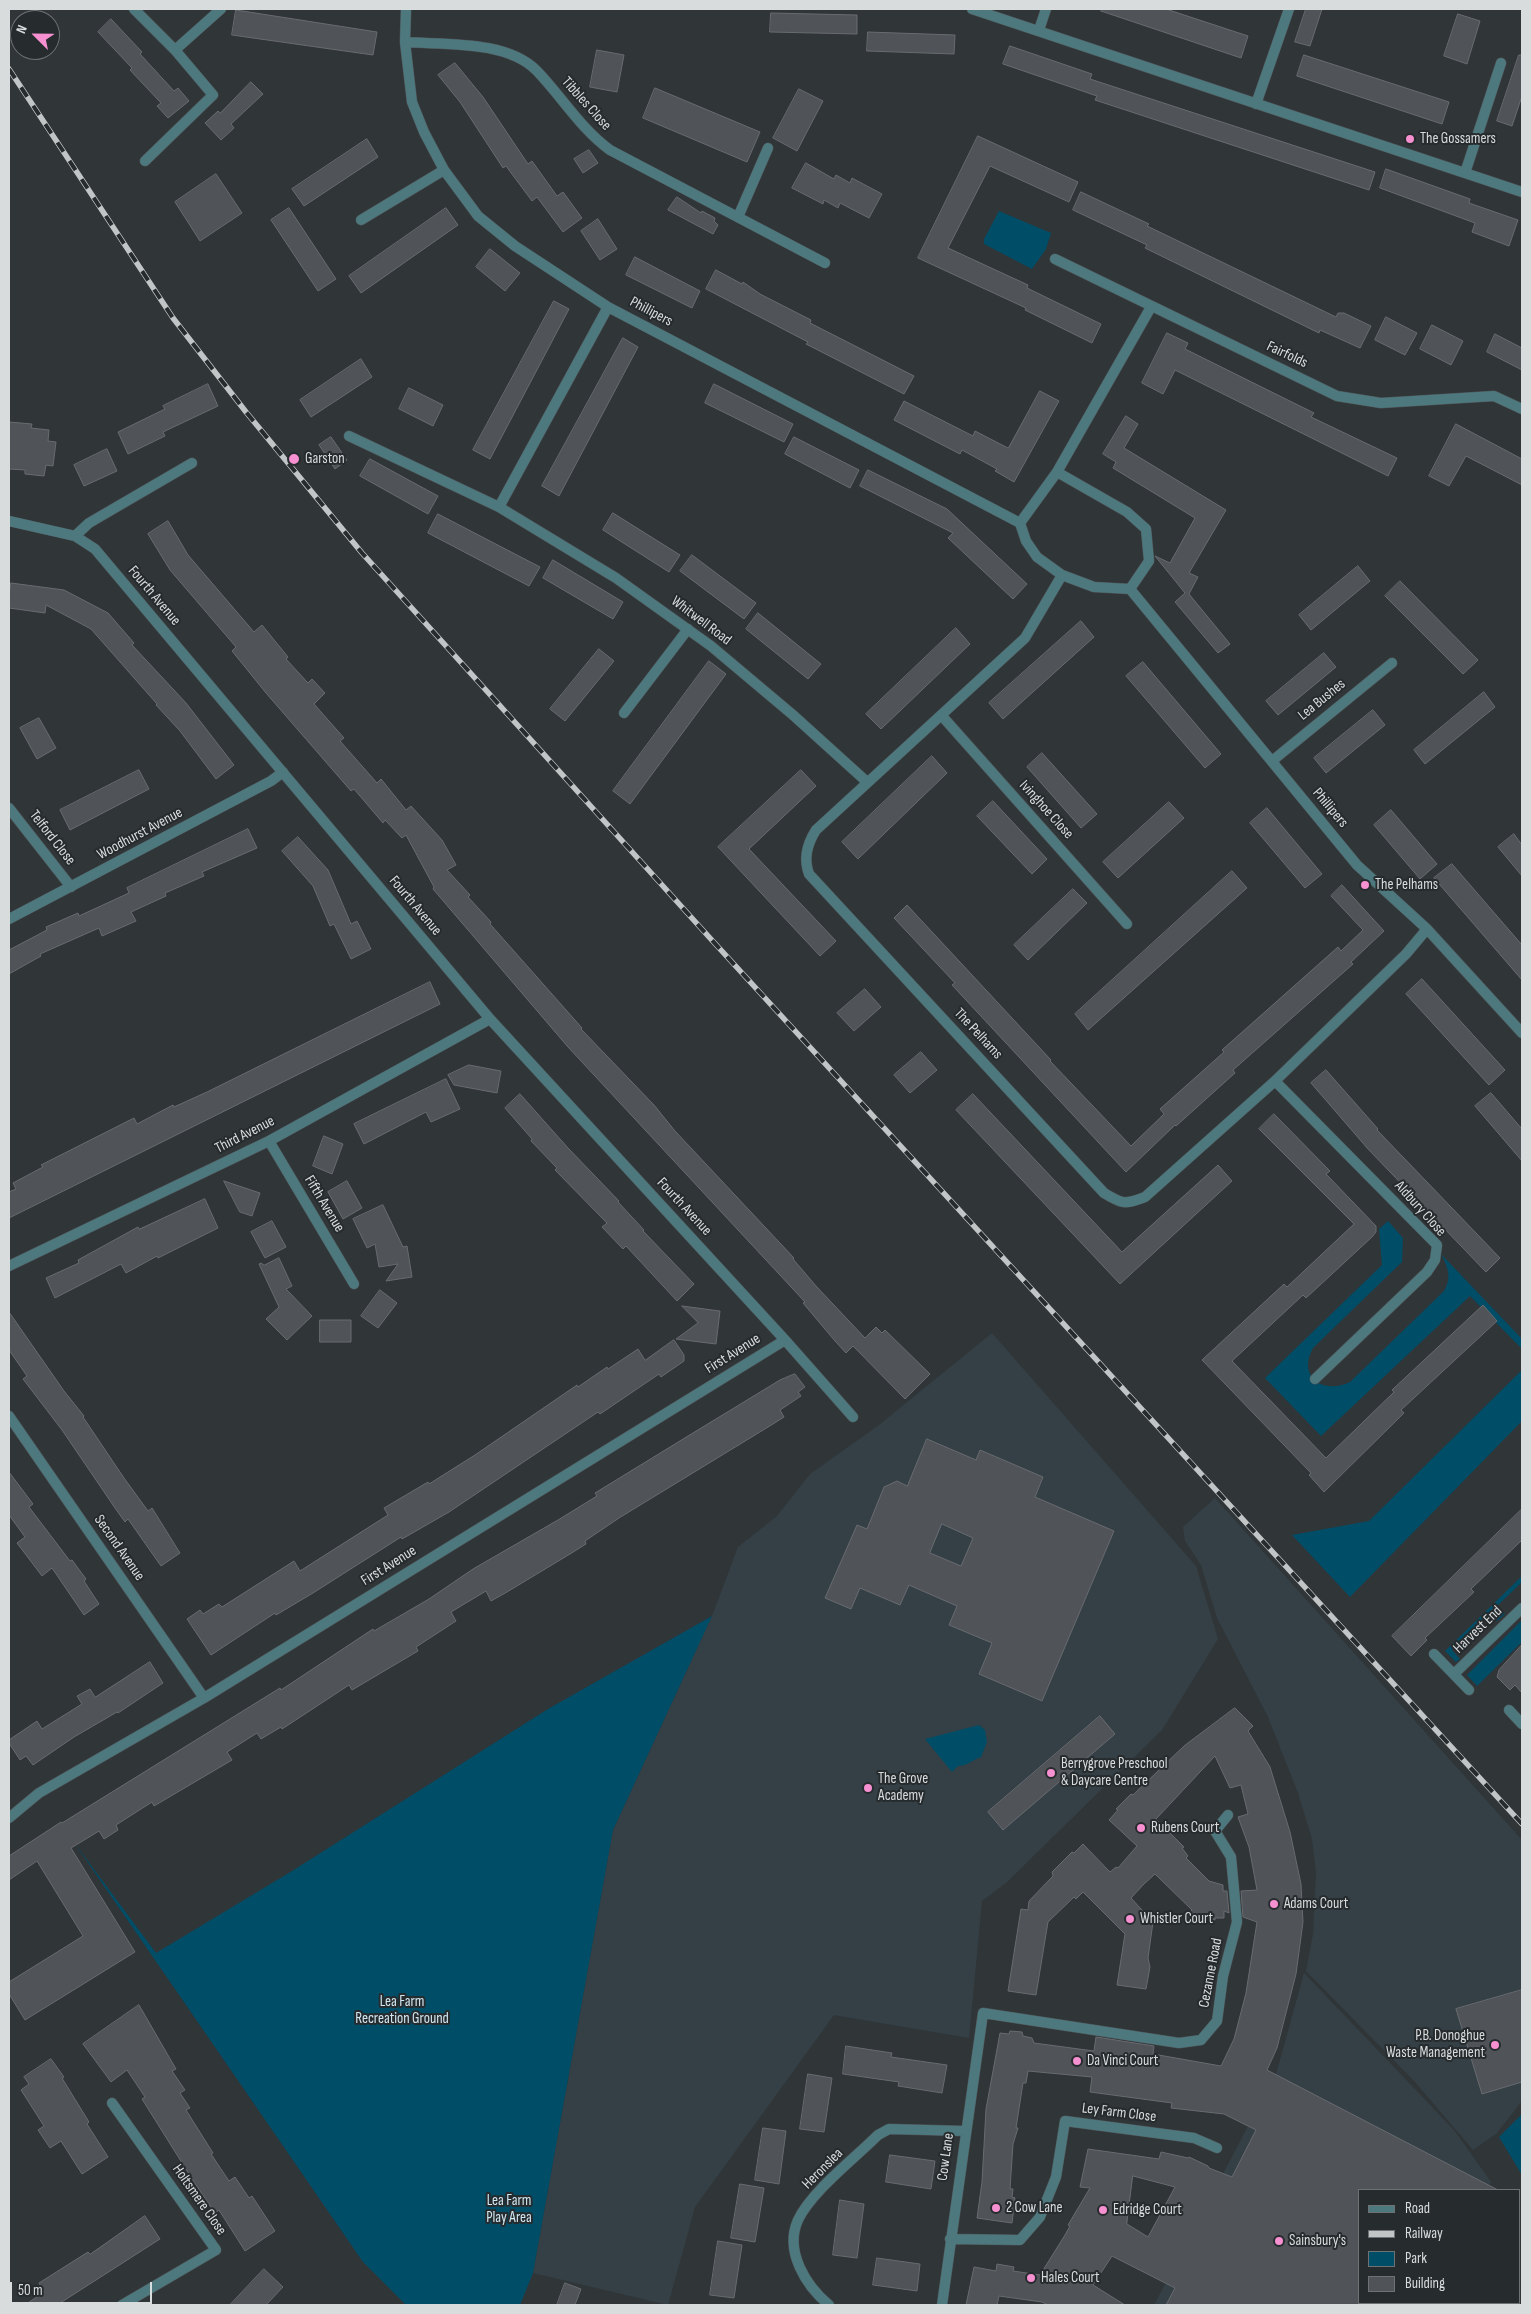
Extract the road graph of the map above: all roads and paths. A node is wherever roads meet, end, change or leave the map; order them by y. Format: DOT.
graph roads {
  1 [pos="134,9"];
  2 [pos="221,9"];
  3 [pos="406,9"];
  4 [pos="972,9"];
  5 [pos="1046,9"];
  6 [pos="1289,9"];
  7 [pos="1039,30"];
  8 [pos="405,42"];
  9 [pos="175,50"];
  10 [pos="1501,63"];
  11 [pos="1256,104"];
  12 [pos="768,148"];
  13 [pos="145,161"];
  14 [pos="444,170"];
  15 [pos="1465,174"];
  16 [pos="1522,192"];
  17 [pos="738,217"];
  18 [pos="361,220"];
  19 [pos="1055,259"];
  20 [pos="826,263"];
  21 [pos="608,307"];
  22 [pos="1151,307"];
  23 [pos="1522,409"];
  24 [pos="349,436"];
  25 [pos="192,463"];
  26 [pos="1057,472"];
  27 [pos="499,507"];
  28 [pos="9,521"];
  29 [pos="1020,523"];
  30 [pos="75,536"];
  31 [pos="1062,575"];
  32 [pos="1130,590"];
  33 [pos="688,629"];
  34 [pos="1392,663"];
  35 [pos="624,713"];
  36 [pos="942,716"];
  37 [pos="1272,761"];
  38 [pos="283,772"];
  39 [pos="867,782"];
  40 [pos="9,808"];
  41 [pos="71,887"];
  42 [pos="9,919"];
  43 [pos="1127,924"];
  44 [pos="1427,930"];
  45 [pos="490,1019"];
  46 [pos="1522,1033"];
  47 [pos="1275,1081"];
  48 [pos="269,1141"];
  49 [pos="9,1266"];
  50 [pos="354,1284"];
  51 [pos="785,1340"];
  52 [pos="1315,1379"];
  53 [pos="9,1416"];
  54 [pos="853,1417"];
  55 [pos="1522,1608"];
  56 [pos="1434,1654"];
  57 [pos="1454,1674"];
  58 [pos="1469,1690"];
  59 [pos="204,1698"];
  60 [pos="1509,1710"];
  61 [pos="1522,1724"];
  62 [pos="1228,1815"];
  63 [pos="9,1818"];
  64 [pos="983,2013"];
  65 [pos="112,2103"];
  66 [pos="965,2131"];
  67 [pos="1217,2148"];
  68 [pos="950,2239"];
  69 [pos="122,2305"];
  70 [pos="829,2305"];
  71 [pos="942,2305"];
  1 -- 9 [label="street"];
  2 -- 9 [label="street"];
  3 -- 8 [label="street, Phillipers"];
  4 -- 7 [label="street"];
  5 -- 7 [label="street"];
  6 -- 11 [label="street"];
  7 -- 11 [label="street"];
  8 -- 14 [label="street, Phillipers"];
  8 -- 17 [label="street, Tibbles Close"];
  9 -- 13 [label="street"];
  10 -- 15 [label="street"];
  11 -- 15 [label="street"];
  12 -- 17 [label="street"];
  14 -- 18 [label="street"];
  14 -- 21 [label="street, Phillipers"];
  15 -- 16 [label="street"];
  17 -- 20 [label="street, Tibbles Close"];
  19 -- 22 [label="street, Fairfolds"];
  21 -- 27 [label="street"];
  21 -- 29 [label="street, Phillipers"];
  22 -- 23 [label="street, Fairfolds"];
  22 -- 26 [label="street"];
  24 -- 27 [label="street, Whitwell Road"];
  25 -- 30 [label="street"];
  26 -- 29 [label="street"];
  26 -- 32 [label="street"];
  27 -- 33 [label="street, Whitwell Road"];
  28 -- 30 [label="street, Fourth Avenue"];
  29 -- 31 [label="street"];
  30 -- 38 [label="street, Fourth Avenue"];
  31 -- 32 [label="street"];
  31 -- 36 [label="street, The Pelhams"];
  32 -- 37 [label="street, Phillipers"];
  33 -- 35 [label="street"];
  33 -- 39 [label="street, Whitwell Road"];
  34 -- 37 [label="street, Lea Bushes"];
  36 -- 39 [label="street, The Pelhams"];
  36 -- 43 [label="street, Ivinghoe Close"];
  37 -- 44 [label="street, Phillipers"];
  38 -- 41 [label="street, Woodhurst Avenue"];
  38 -- 45 [label="street, Fourth Avenue"];
  39 -- 47 [label="street, The Pelhams"];
  40 -- 41 [label="street, Telford Close"];
  41 -- 42 [label="street, Woodhurst Avenue"];
  44 -- 46 [label="street, Phillipers"];
  44 -- 47 [label="street, The Pelhams"];
  45 -- 48 [label="street, Third Avenue"];
  45 -- 51 [label="street, Fourth Avenue"];
  47 -- 52 [label="street, Aldbury Close"];
  48 -- 49 [label="street, Third Avenue"];
  48 -- 50 [label="street, Fifth Avenue"];
  51 -- 54 [label="street, Fourth Avenue"];
  51 -- 59 [label="street, First Avenue"];
  53 -- 59 [label="street, Second Avenue"];
  55 -- 57 [label="street, Harvest End"];
  56 -- 57 [label="street"];
  57 -- 58 [label="street"];
  59 -- 63 [label="street, First Avenue"];
  60 -- 61 [label="street"];
  62 -- 64 [label="street, Cezanne Road"];
  64 -- 66 [label="street, Cow Lane"];
  65 -- 69 [label="street, Holtsmere Close"];
  66 -- 68 [label="street, Cow Lane"];
  66 -- 70 [label="street, Heronslea"];
  67 -- 68 [label="street, Ley Farm Close"];
  68 -- 71 [label="street, Cow Lane"];
}
